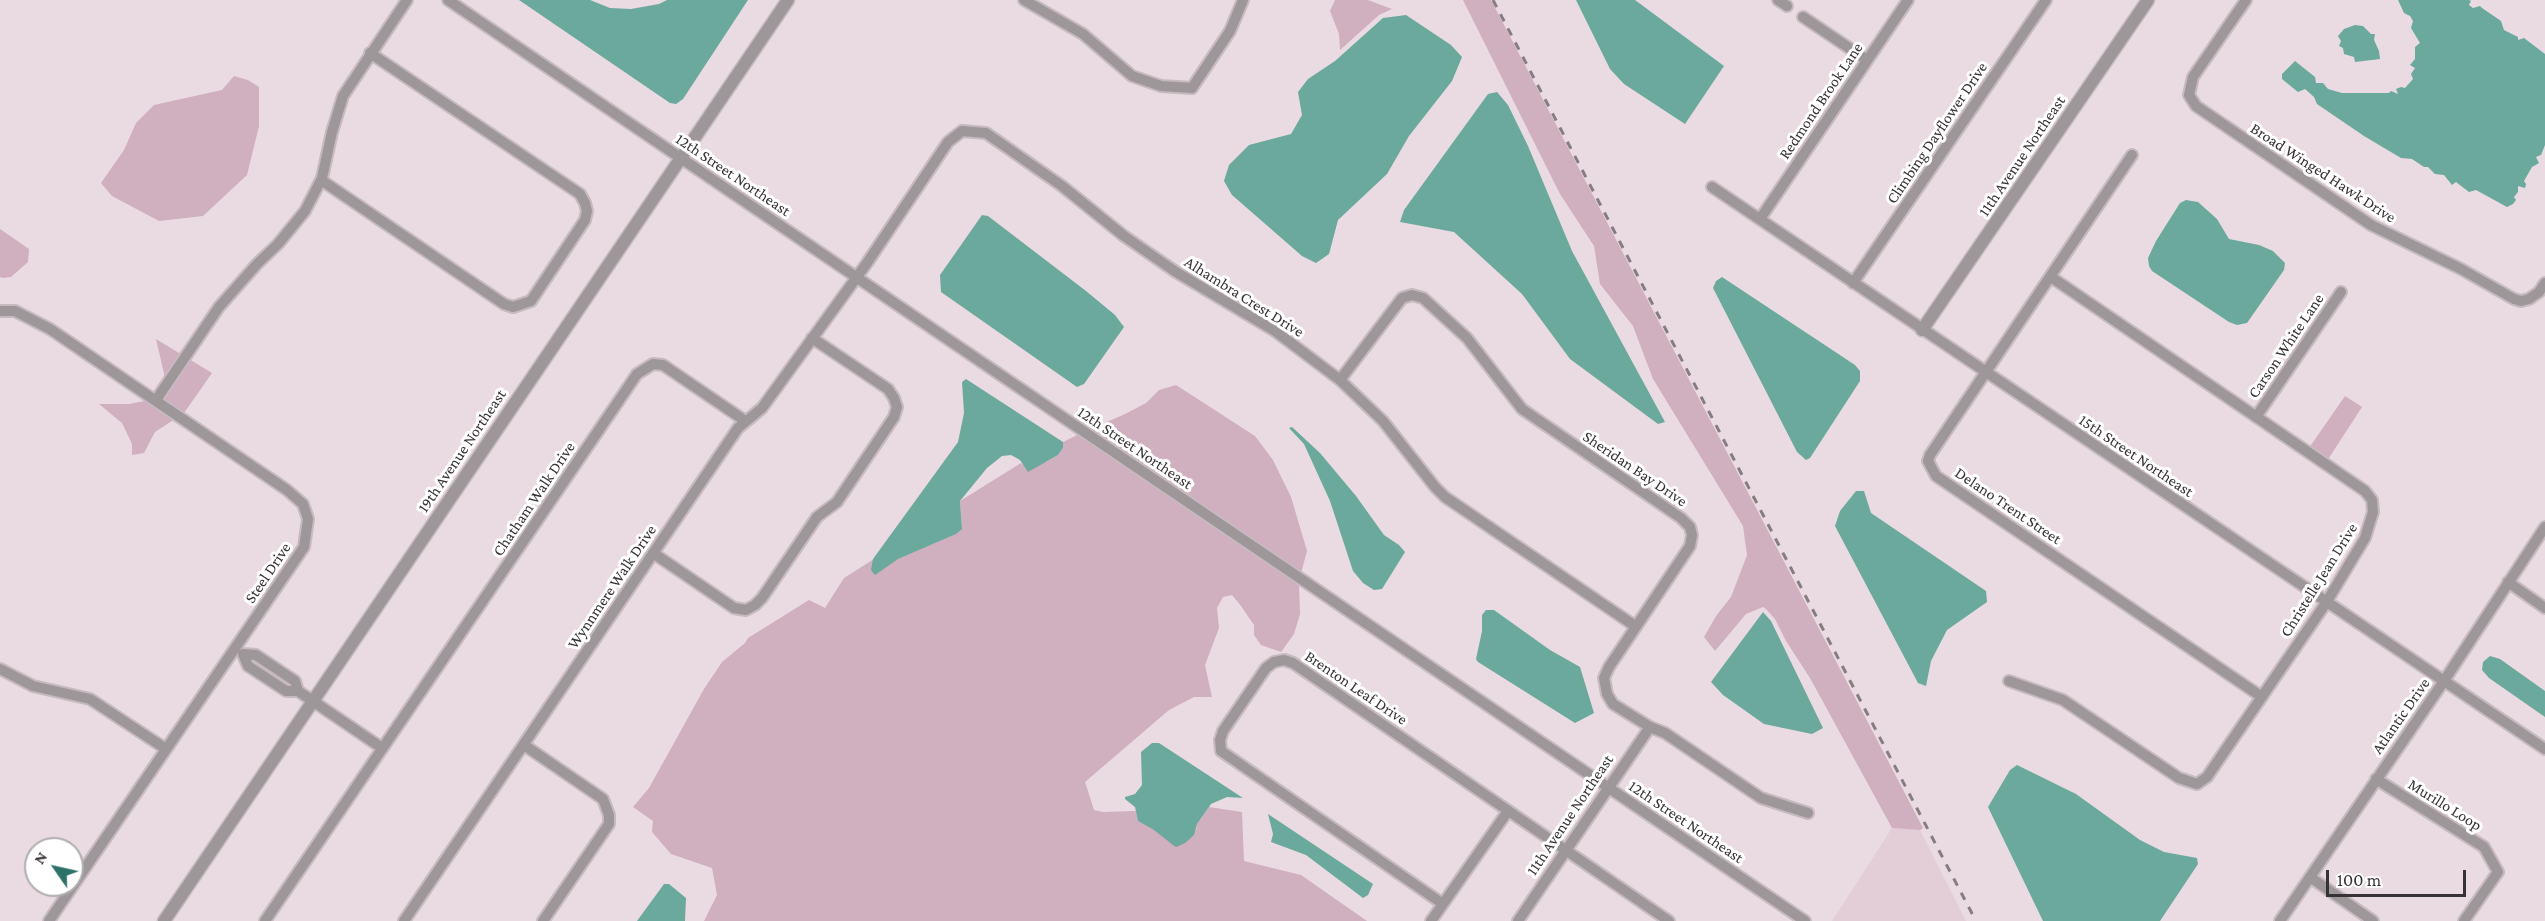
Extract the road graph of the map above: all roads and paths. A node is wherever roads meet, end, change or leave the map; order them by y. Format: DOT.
graph roads {
  1 [pos="407,0"];
  2 [pos="448,0"];
  3 [pos="788,0"];
  4 [pos="1024,0"];
  5 [pos="1243,0"];
  6 [pos="1908,0"];
  7 [pos="2046,0"];
  8 [pos="2148,0"];
  9 [pos="2246,0"];
  10 [pos="1803,17"];
  11 [pos="370,53"];
  12 [pos="1867,60"];
  13 [pos="2132,155"];
  14 [pos="680,159"];
  15 [pos="321,180"];
  16 [pos="1712,187"];
  17 [pos="1760,219"];
  18 [pos="855,277"];
  19 [pos="2051,277"];
  20 [pos="1853,283"];
  21 [pos="2545,283"];
  22 [pos="2340,292"];
  23 [pos="0,311"];
  24 [pos="1923,330"];
  25 [pos="812,338"];
  26 [pos="1986,373"];
  27 [pos="1340,380"];
  28 [pos="156,400"];
  29 [pos="2256,417"];
  30 [pos="744,422"];
  31 [pos="2545,527"];
  32 [pos="653,553"];
  33 [pos="2508,582"];
  34 [pos="2326,603"];
  35 [pos="2545,608"];
  36 [pos="1635,626"];
  37 [pos="239,651"];
  38 [pos="0,669"];
  39 [pos="2009,681"];
  40 [pos="2444,681"];
  41 [pos="2262,697"];
  42 [pos="313,701"];
  43 [pos="1650,727"];
  44 [pos="524,745"];
  45 [pos="382,748"];
  46 [pos="166,749"];
  47 [pos="2545,749"];
  48 [pos="2376,779"];
  49 [pos="1609,787"];
  50 [pos="1508,811"];
  51 [pos="1808,813"];
  52 [pos="1566,851"];
  53 [pos="2310,877"];
  54 [pos="1443,904"];
  55 [pos="49,921"];
  56 [pos="164,921"];
  57 [pos="265,921"];
  58 [pos="404,921"];
  59 [pos="543,921"];
  60 [pos="1431,921"];
  61 [pos="1518,921"];
  62 [pos="1669,921"];
  63 [pos="1805,921"];
  64 [pos="2280,921"];
  65 [pos="2373,921"];
  66 [pos="2464,921"];
  1 -- 11 [label="street"];
  2 -- 14 [label="street, 12th Street Northeast"];
  3 -- 14 [label="street, 19th Avenue Northeast"];
  4 -- 5 [label="street"];
  6 -- 12 [label="street, Redmond Brook Lane"];
  7 -- 20 [label="street, Climbing Dayflower Drive"];
  8 -- 24 [label="street, 11th Avenue Northeast"];
  9 -- 21 [label="street, Broad Winged Hawk Drive"];
  10 -- 12 [label="street"];
  11 -- 15 [label="street"];
  11 -- 15 [label="street"];
  12 -- 17 [label="street, Redmond Brook Lane"];
  13 -- 19 [label="street, Delano Trent Street"];
  14 -- 18 [label="street, 12th Street Northeast"];
  14 -- 42 [label="street, 19th Avenue Northeast"];
  15 -- 28 [label="street"];
  16 -- 17 [label="street, 15th Street Northeast"];
  17 -- 20 [label="street, 15th Street Northeast"];
  18 -- 25 [label="street, Wynnmere Walk Drive"];
  18 -- 27 [label="street, Alhambra Crest Drive"];
  18 -- 49 [label="street, 12th Street Northeast"];
  19 -- 26 [label="street, Delano Trent Street"];
  19 -- 29 [label="street, Christelle Jean Drive"];
  20 -- 24 [label="street, 15th Street Northeast"];
  22 -- 29 [label="street, Carson White Lane"];
  23 -- 28 [label="street, Steel Drive"];
  24 -- 26 [label="street, 15th Street Northeast"];
  25 -- 30 [label="street, Wynnmere Walk Drive"];
  25 -- 32 [label="street"];
  26 -- 34 [label="street, 15th Street Northeast"];
  26 -- 41 [label="street, Delano Trent Street"];
  27 -- 36 [label="street, Alhambra Crest Drive"];
  27 -- 36 [label="street, Sheridan Bay Drive"];
  28 -- 37 [label="street, Steel Drive"];
  29 -- 34 [label="street, Christelle Jean Drive"];
  30 -- 32 [label="street, Wynnmere Walk Drive"];
  30 -- 45 [label="street, Chatham Walk Drive"];
  31 -- 33 [label="street, Atlantic Drive"];
  32 -- 44 [label="street, Wynnmere Walk Drive"];
  33 -- 35 [label="street"];
  33 -- 40 [label="street, Atlantic Drive"];
  34 -- 40 [label="street, 15th Street Northeast"];
  34 -- 41 [label="street, Christelle Jean Drive"];
  36 -- 43 [label="street, Sheridan Bay Drive"];
  37 -- 42 [label="street"];
  37 -- 46 [label="street, Steel Drive"];
  38 -- 46 [label="street"];
  39 -- 41 [label="street, Christelle Jean Drive"];
  40 -- 47 [label="street, 15th Street Northeast"];
  40 -- 48 [label="street, Atlantic Drive"];
  42 -- 45 [label="street"];
  42 -- 56 [label="street, 19th Avenue Northeast"];
  43 -- 49 [label="street, 11th Avenue Northeast"];
  43 -- 51 [label="street, Sheridan Bay Drive"];
  44 -- 58 [label="street, Wynnmere Walk Drive"];
  44 -- 59 [label="street"];
  45 -- 57 [label="street, Chatham Walk Drive"];
  46 -- 55 [label="street, Steel Drive"];
  48 -- 53 [label="street, Atlantic Drive"];
  48 -- 66 [label="street, Murillo Loop"];
  49 -- 52 [label="street, 11th Avenue Northeast"];
  49 -- 63 [label="street, 12th Street Northeast"];
  50 -- 52 [label="street, Brenton Leaf Drive"];
  50 -- 54 [label="street"];
  50 -- 54 [label="street, Brenton Leaf Drive"];
  52 -- 61 [label="street, 11th Avenue Northeast"];
  52 -- 62 [label="street, Brenton Leaf Drive"];
  53 -- 64 [label="street, Atlantic Drive"];
  53 -- 65 [label="street"];
  54 -- 60 [label="street"];
}
